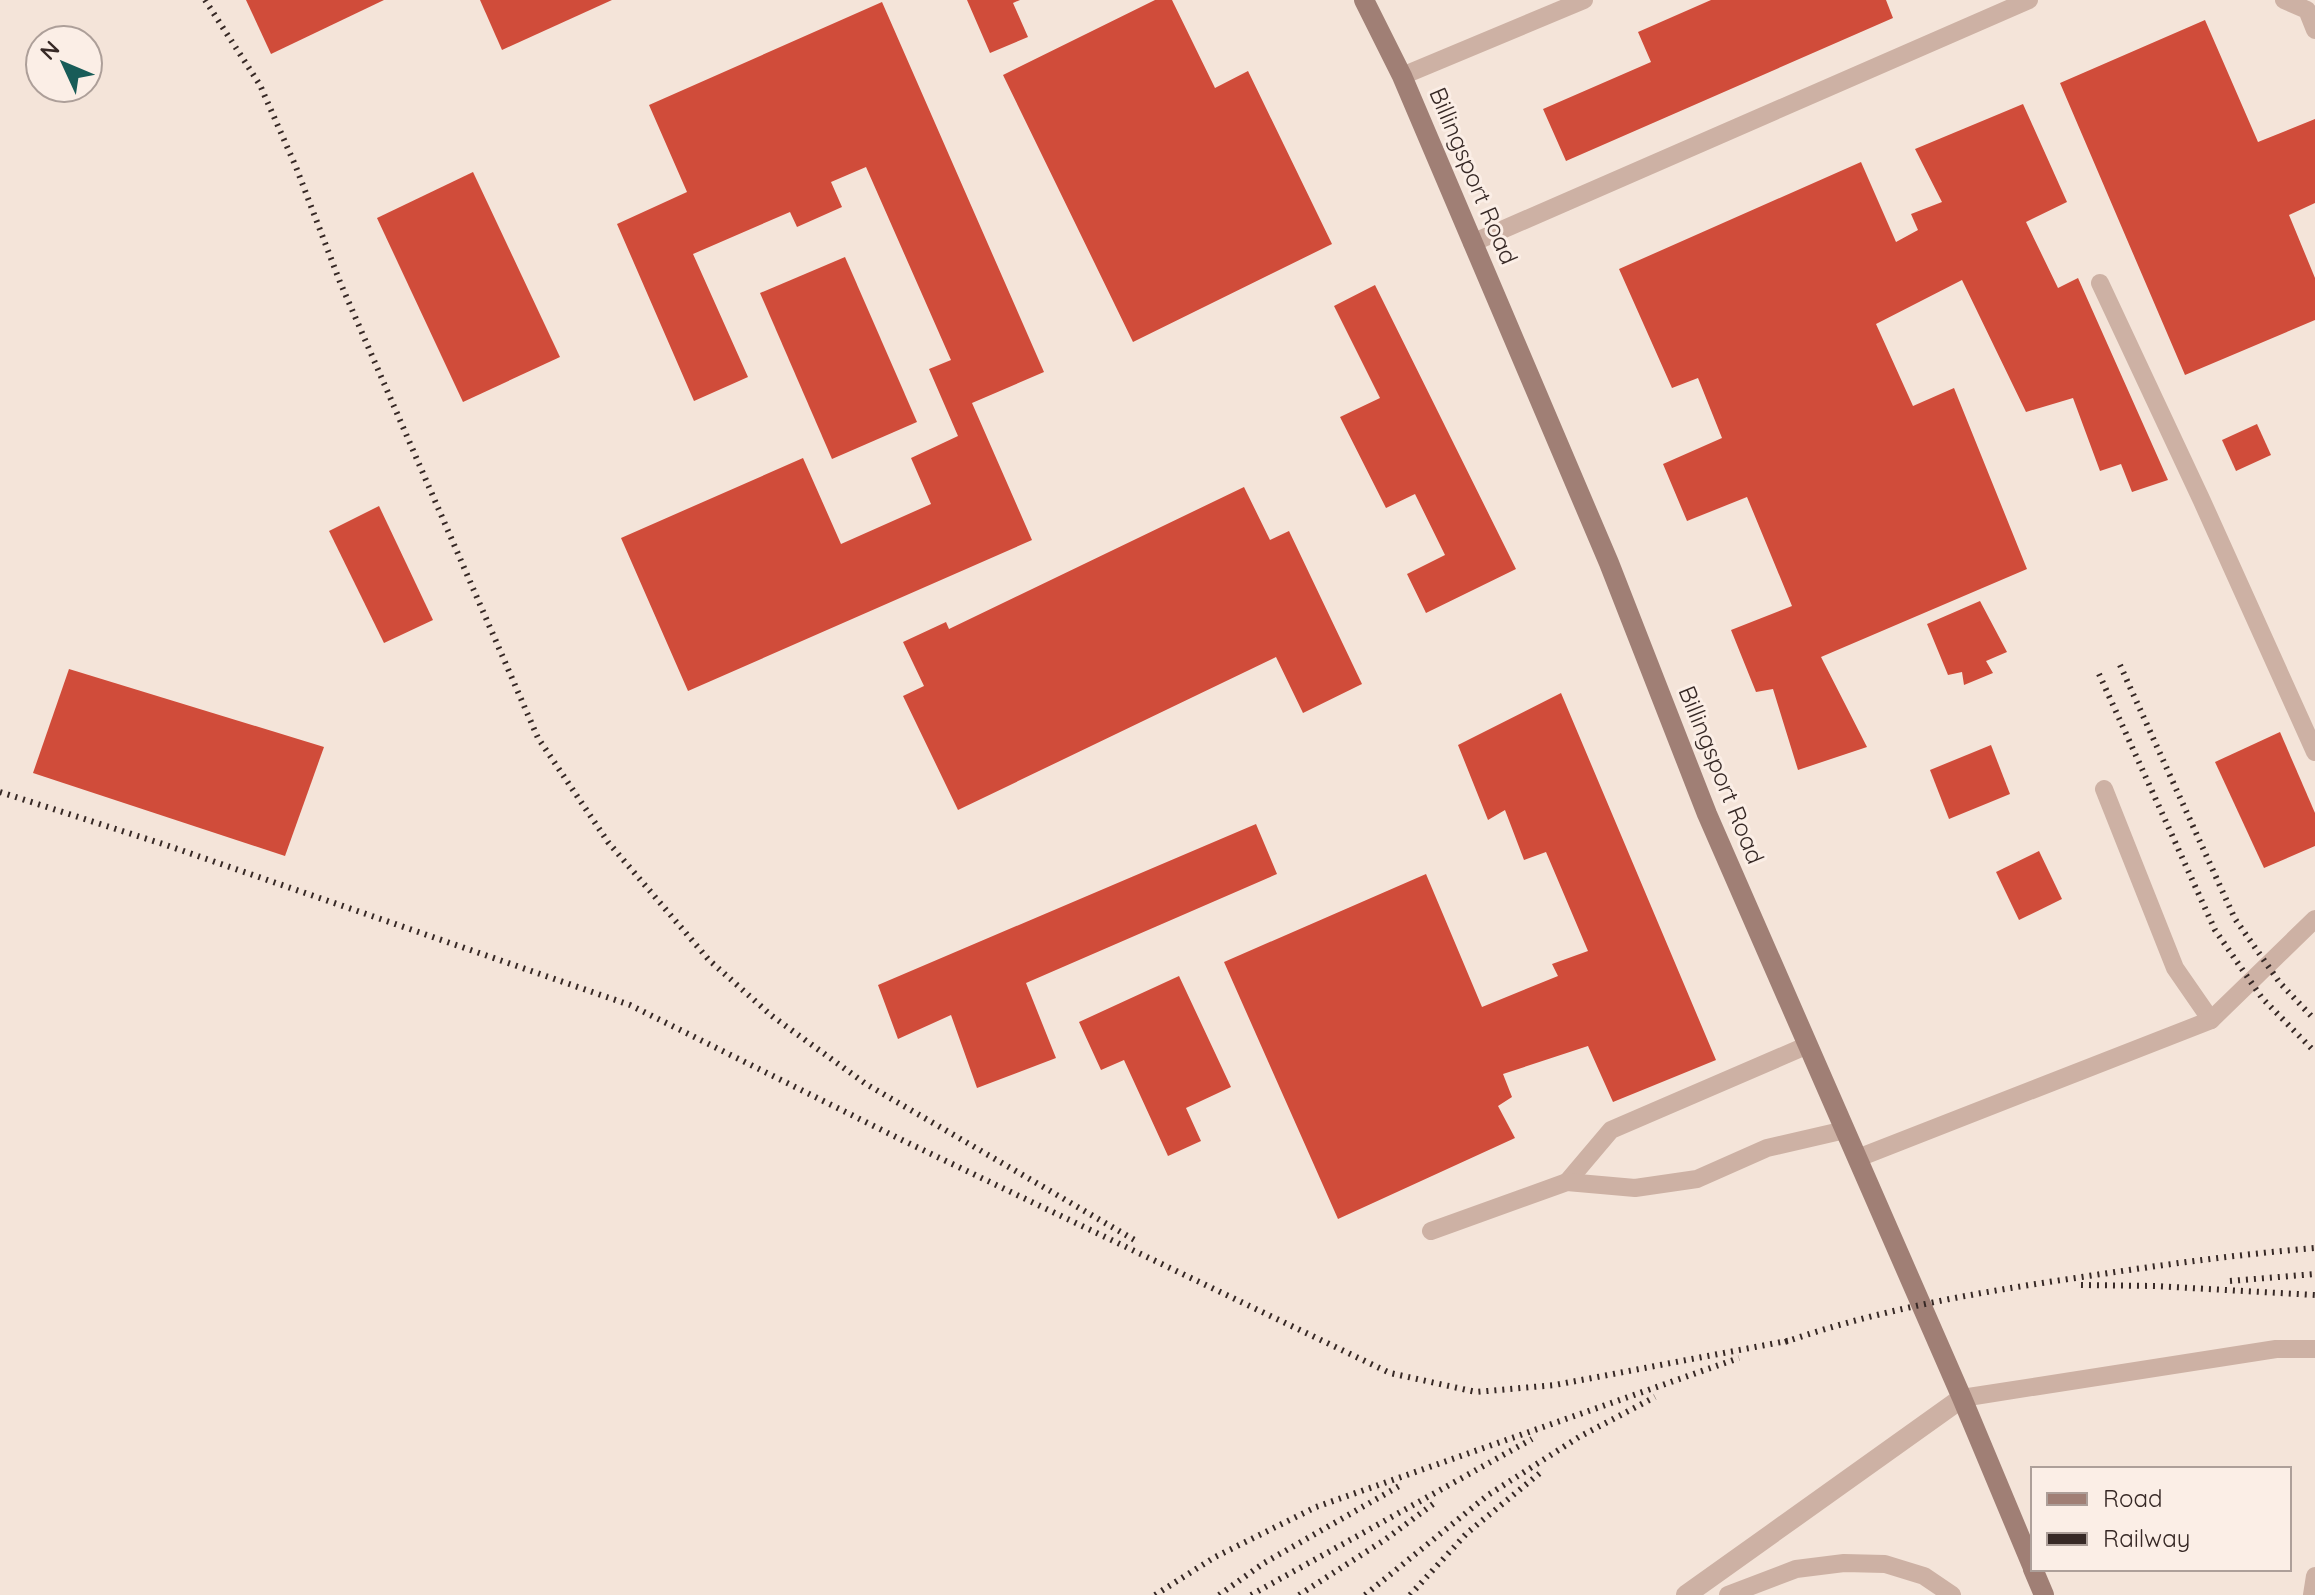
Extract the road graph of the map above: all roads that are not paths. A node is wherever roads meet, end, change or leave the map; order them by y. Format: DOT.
graph roads {
  1 [pos="1364,0"];
  2 [pos="1584,0"];
  3 [pos="2029,0"];
  4 [pos="2284,0"];
  5 [pos="2315,30"];
  6 [pos="1402,76"];
  7 [pos="1472,243"];
  8 [pos="2100,283"];
  9 [pos="2315,752"];
  10 [pos="2104,789"];
  11 [pos="2315,919"];
  12 [pos="2211,1020"];
  13 [pos="1808,1045"];
  14 [pos="1845,1130"];
  15 [pos="1858,1158"];
  16 [pos="1567,1182"];
  17 [pos="1431,1231"];
  18 [pos="2315,1349"];
  19 [pos="1962,1398"];
  20 [pos="2031,1564"];
  21 [pos="2034,1571"];
  22 [pos="2315,1576"];
  23 [pos="1686,1595"];
  24 [pos="1728,1595"];
  25 [pos="1952,1595"];
  26 [pos="2044,1595"];
  27 [pos="2312,1595"];
  1 -- 6 [label="street, Billingsport Road"];
  2 -- 6 [label="lane"];
  3 -- 7 [label="lane"];
  4 -- 5 [label="lane"];
  6 -- 7 [label="street, Billingsport Road"];
  7 -- 13 [label="street, Billingsport Road"];
  8 -- 9 [label="lane"];
  10 -- 12 [label="lane"];
  11 -- 12 [label="lane"];
  12 -- 15 [label="lane"];
  13 -- 14 [label="street, Billingsport Road"];
  13 -- 16 [label="lane"];
  14 -- 15 [label="street, Billingsport Road"];
  14 -- 16 [label="lane"];
  15 -- 19 [label="street, Billingsport Road"];
  16 -- 17 [label="lane"];
  18 -- 19 [label="lane"];
  19 -- 20 [label="street, Billingsport Road"];
  19 -- 23 [label="street"];
  21 -- 26 [label="street, Billingsport Road"];
  22 -- 27 [label="lane"];
  24 -- 25 [label="lane"];
}
